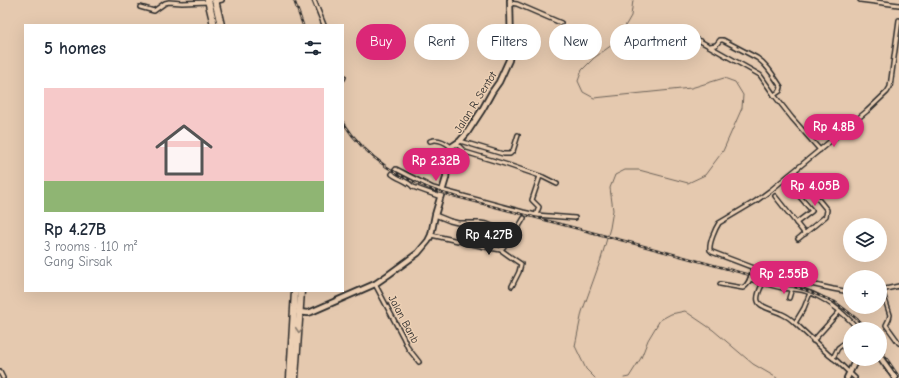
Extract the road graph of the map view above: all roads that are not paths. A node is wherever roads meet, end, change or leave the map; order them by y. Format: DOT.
graph roads {
  1 [pos="222,0"];
  2 [pos="314,0"];
  3 [pos="860,0"];
  4 [pos="212,1"];
  5 [pos="510,1"];
  6 [pos="899,5"];
  7 [pos="140,7"];
  8 [pos="899,20"];
  9 [pos="561,23"];
  10 [pos="214,24"];
  11 [pos="221,24"];
  12 [pos="324,24"];
  13 [pos="701,42"];
  14 [pos="710,46"];
  15 [pos="774,95"];
  16 [pos="518,135"];
  17 [pos="430,141"];
  18 [pos="458,143"];
  19 [pos="451,147"];
  20 [pos="820,150"];
  21 [pos="795,170"];
  22 [pos="540,176"];
  23 [pos="557,184"];
  24 [pos="789,184"];
  25 [pos="442,191"];
  26 [pos="775,196"];
  27 [pos="441,197"];
  28 [pos="435,215"];
  29 [pos="536,215"];
  30 [pos="524,218"];
  31 [pos="575,218"];
  32 [pos="796,223"];
  33 [pos="805,234"];
  34 [pos="431,235"];
  35 [pos="513,235"];
  36 [pos="798,239"];
  37 [pos="501,250"];
  38 [pos="753,268"];
  39 [pos="750,279"];
  40 [pos="763,282"];
  41 [pos="375,284"];
  42 [pos="720,284"];
  43 [pos="512,286"];
  44 [pos="899,286"];
  45 [pos="792,288"];
  46 [pos="887,289"];
  47 [pos="843,291"];
  48 [pos="295,292"];
  49 [pos="302,292"];
  50 [pos="810,293"];
  51 [pos="789,298"];
  52 [pos="887,307"];
  53 [pos="840,311"];
  54 [pos="297,312"];
  55 [pos="851,322"];
  56 [pos="795,323"];
  57 [pos="813,341"];
  58 [pos="899,343"];
  59 [pos="843,344"];
  60 [pos="833,358"];
  61 [pos="419,362"];
  62 [pos="852,366"];
  63 [pos="886,366"];
  64 [pos="0,372"];
  65 [pos="848,375"];
  66 [pos="3,378"];
  67 [pos="290,378"];
  68 [pos="295,378"];
  69 [pos="855,378"];
  70 [pos="895,378"];
  1 -- 4 [label="street"];
  2 -- 12 [label="street"];
  3 -- 6 [label="street"];
  4 -- 7 [label="street"];
  4 -- 10 [label="highway"];
  4 -- 11 [label="highway"];
  5 -- 9 [label="street"];
  5 -- 18 [label="street, Jalan R. Sentot"];
  8 -- 20 [label="street"];
  13 -- 14 [label="street"];
  14 -- 15 [label="street"];
  14 -- 15 [label="street"];
  15 -- 20 [label="street"];
  16 -- 18 [label="street"];
  17 -- 19 [label="street"];
  18 -- 19 [label="street, Jalan R. Sentot"];
  18 -- 22 [label="street"];
  19 -- 25 [label="street, Jalan R. Sentot"];
  20 -- 21 [label="street"];
  21 -- 33 [label="street"];
  21 -- 38 [label="street"];
  22 -- 23 [label="street"];
  22 -- 29 [label="street"];
  24 -- 32 [label="street"];
  25 -- 27 [label="street, Jalan R. Sentot"];
  25 -- 27 [label="street"];
  25 -- 29 [label="street"];
  26 -- 32 [label="street"];
  27 -- 28 [label="street, Jalan R. Sentot"];
  28 -- 34 [label="street, Jalan R. Sentot"];
  28 -- 35 [label="street"];
  29 -- 31 [label="street"];
  30 -- 35 [label="street"];
  32 -- 33 [label="street"];
  33 -- 36 [label="street"];
  34 -- 37 [label="street"];
  34 -- 41 [label="street, Jalan R. Sentot"];
  35 -- 37 [label="street"];
  37 -- 43 [label="street"];
  38 -- 39 [label="street"];
  38 -- 47 [label="street"];
  39 -- 40 [label="street"];
  39 -- 42 [label="street"];
  40 -- 45 [label="street"];
  40 -- 56 [label="street"];
  41 -- 54 [label="street, Jalan R. Sentot"];
  41 -- 61 [label="street, Jalan Banb"];
  44 -- 46 [label="street"];
  45 -- 50 [label="street"];
  45 -- 51 [label="street"];
  48 -- 54 [label="highway"];
  49 -- 54 [label="highway"];
  50 -- 53 [label="street"];
  50 -- 56 [label="street"];
  52 -- 58 [label="street"];
  53 -- 55 [label="street"];
  53 -- 57 [label="street"];
  54 -- 67 [label="highway"];
  54 -- 68 [label="highway, one-way"];
  56 -- 57 [label="street"];
  57 -- 60 [label="street"];
  59 -- 60 [label="street"];
  60 -- 65 [label="street"];
  62 -- 65 [label="street"];
  63 -- 70 [label="street"];
  64 -- 66 [label="street"];
  65 -- 69 [label="street"];
}
